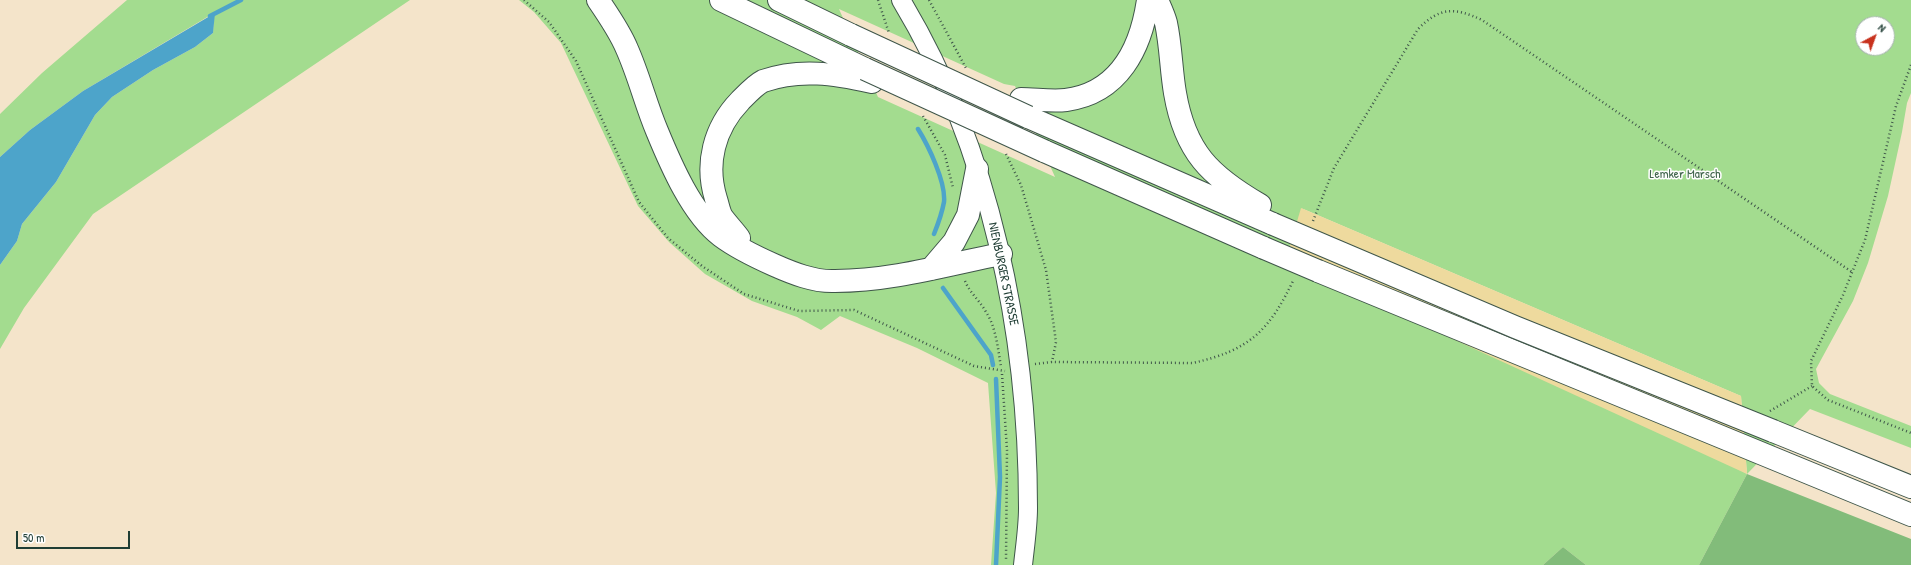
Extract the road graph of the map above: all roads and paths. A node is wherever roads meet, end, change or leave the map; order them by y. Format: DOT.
graph roads {
  1 [pos="598,0"];
  2 [pos="721,0"];
  3 [pos="779,0"];
  4 [pos="901,0"];
  5 [pos="929,0"];
  6 [pos="1148,0"];
  7 [pos="1157,0"];
  8 [pos="1911,65"];
  9 [pos="958,75"];
  10 [pos="868,76"];
  11 [pos="1024,108"];
  12 [pos="1004,149"];
  13 [pos="976,169"];
  14 [pos="1275,220"];
  15 [pos="1314,220"];
  16 [pos="1001,254"];
  17 [pos="754,256"];
  18 [pos="931,269"];
  19 [pos="1852,272"];
  20 [pos="1295,278"];
  21 [pos="1052,362"];
  22 [pos="1021,366"];
  23 [pos="1812,386"];
  24 [pos="1770,422"];
  25 [pos="1911,433"];
  26 [pos="1911,487"];
  27 [pos="1911,515"];
  28 [pos="1006,550"];
  29 [pos="1006,565"];
  30 [pos="1023,565"];
  1 -- 17 [label="highway"];
  2 -- 10 [label="highway"];
  3 -- 9 [label="highway, bridge"];
  4 -- 13 [label="street, NIENBURGER STRASSE"];
  5 -- 9 [label="path"];
  6 -- 11 [label="highway"];
  7 -- 14 [label="highway"];
  8 -- 19 [label="path"];
  9 -- 11 [label="highway, bridge"];
  10 -- 17 [label="highway"];
  10 -- 27 [label="highway, bridge"];
  11 -- 14 [label="highway"];
  12 -- 21 [label="path"];
  13 -- 16 [label="street, NIENBURGER STRASSE"];
  13 -- 18 [label="highway"];
  14 -- 24 [label="highway, bridge"];
  15 -- 19 [label="path"];
  16 -- 18 [label="highway"];
  16 -- 22 [label="street, NIENBURGER STRASSE"];
  17 -- 18 [label="highway"];
  19 -- 23 [label="path"];
  20 -- 21 [label="path"];
  21 -- 22 [label="path"];
  22 -- 30 [label="street, NIENBURGER STRASSE"];
  23 -- 24 [label="path"];
  23 -- 25 [label="path"];
  24 -- 26 [label="highway"];
  28 -- 29 [label="path"];
}
